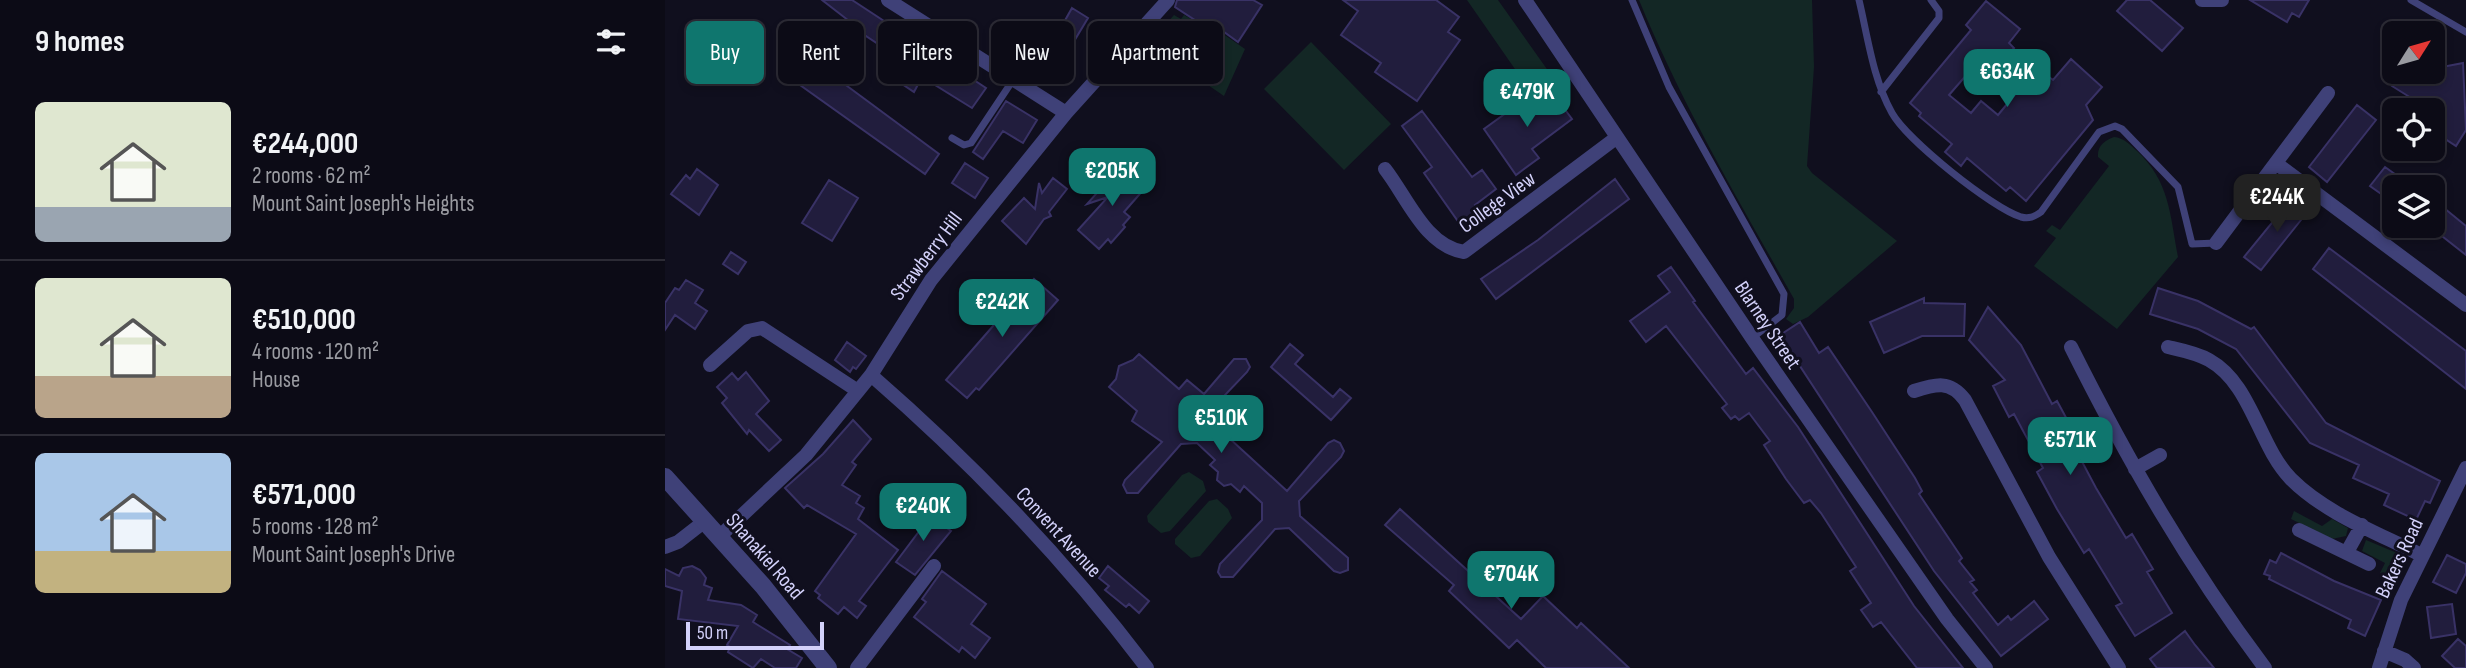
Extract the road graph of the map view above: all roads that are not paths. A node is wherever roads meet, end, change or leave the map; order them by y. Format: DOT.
graph roads {
  1 [pos="888,0"];
  2 [pos="1168,0"];
  3 [pos="1525,0"];
  4 [pos="1632,0"];
  5 [pos="1859,0"];
  6 [pos="1931,0"];
  7 [pos="2202,0"];
  8 [pos="2223,0"];
  9 [pos="2411,0"];
  10 [pos="2466,32"];
  11 [pos="991,66"];
  12 [pos="1010,84"];
  13 [pos="1019,84"];
  14 [pos="1881,92"];
  15 [pos="2328,93"];
  16 [pos="1066,113"];
  17 [pos="952,138"];
  18 [pos="1616,138"];
  19 [pos="2277,164"];
  20 [pos="1385,169"];
  21 [pos="2216,243"];
  22 [pos="2466,305"];
  23 [pos="1752,338"];
  24 [pos="2071,347"];
  25 [pos="2168,347"];
  26 [pos="710,366"];
  27 [pos="871,375"];
  28 [pos="858,391"];
  29 [pos="1914,391"];
  30 [pos="2160,455"];
  31 [pos="2135,468"];
  32 [pos="2466,468"];
  33 [pos="665,477"];
  34 [pos="705,521"];
  35 [pos="2362,525"];
  36 [pos="2299,530"];
  37 [pos="719,537"];
  38 [pos="665,547"];
  39 [pos="2347,552"];
  40 [pos="2421,555"];
  41 [pos="2369,565"];
  42 [pos="934,566"];
  43 [pos="2384,651"];
  44 [pos="828,668"];
  45 [pos="857,668"];
  46 [pos="1147,668"];
  47 [pos="1986,668"];
  48 [pos="2119,668"];
  49 [pos="2265,668"];
  50 [pos="2379,668"];
  51 [pos="2414,668"];
  1 -- 11 [label="street"];
  2 -- 16 [label="street, Strawberry Hill"];
  3 -- 18 [label="street, Blarney Street"];
  4 -- 23 [label="lane"];
  5 -- 14 [label="lane"];
  6 -- 14 [label="lane"];
  7 -- 8 [label="street"];
  9 -- 10 [label="lane"];
  12 -- 17 [label="lane"];
  13 -- 16 [label="street"];
  14 -- 21 [label="lane"];
  15 -- 19 [label="street"];
  16 -- 27 [label="street, Strawberry Hill"];
  18 -- 20 [label="street, College View"];
  18 -- 23 [label="street, Blarney Street"];
  19 -- 21 [label="street"];
  19 -- 22 [label="street"];
  23 -- 47 [label="street, Blarney Street"];
  24 -- 31 [label="street"];
  25 -- 35 [label="street"];
  26 -- 28 [label="street"];
  27 -- 28 [label="street, Strawberry Hill"];
  27 -- 46 [label="street, Convent Avenue"];
  28 -- 37 [label="street, Strawberry Hill"];
  29 -- 48 [label="street"];
  30 -- 31 [label="street"];
  31 -- 49 [label="street"];
  32 -- 40 [label="street, Bakers Road"];
  33 -- 34 [label="street, Shanakiel Road"];
  34 -- 37 [label="street, Shanakiel Road"];
  34 -- 38 [label="street"];
  35 -- 39 [label="street"];
  35 -- 40 [label="street"];
  36 -- 39 [label="street"];
  37 -- 44 [label="street, Shanakiel Road"];
  39 -- 41 [label="street"];
  40 -- 43 [label="street, Bakers Road"];
  42 -- 45 [label="street"];
  43 -- 50 [label="street, Bakers Road"];
  43 -- 51 [label="street"];
}
